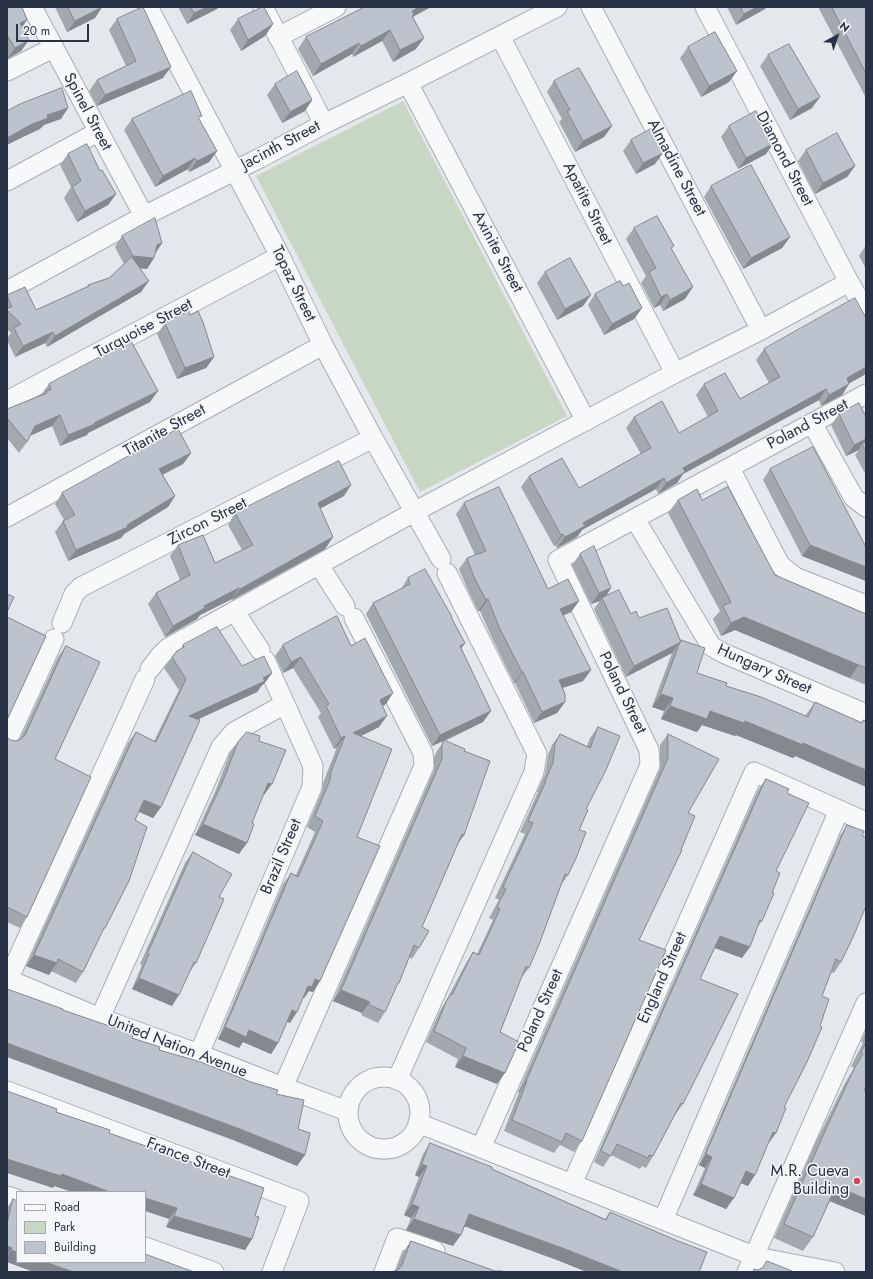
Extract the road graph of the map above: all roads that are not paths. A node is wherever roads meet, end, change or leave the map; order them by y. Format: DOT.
graph roads {
  1 [pos="32,7"];
  2 [pos="148,7"];
  3 [pos="263,7"];
  4 [pos="336,7"];
  5 [pos="557,7"];
  6 [pos="592,7"];
  7 [pos="704,7"];
  8 [pos="500,36"];
  9 [pos="278,37"];
  10 [pos="53,48"];
  11 [pos="7,71"];
  12 [pos="408,83"];
  13 [pos="324,124"];
  14 [pos="98,132"];
  15 [pos="234,171"];
  16 [pos="7,181"];
  17 [pos="144,216"];
  18 [pos="280,256"];
  19 [pos="849,282"];
  20 [pos="7,291"];
  21 [pos="866,310"];
  22 [pos="761,330"];
  23 [pos="323,344"];
  24 [pos="675,373"];
  25 [pos="866,394"];
  26 [pos="7,401"];
  27 [pos="586,421"];
  28 [pos="812,423"];
  29 [pos="373,438"];
  30 [pos="730,468"];
  31 [pos="866,507"];
  32 [pos="414,512"];
  33 [pos="7,517"];
  34 [pos="635,519"];
  35 [pos="318,565"];
  36 [pos="866,605"];
  37 [pos="235,612"];
  38 [pos="285,704"];
  39 [pos="866,714"];
  40 [pos="7,742"];
  41 [pos="839,810"];
  42 [pos="866,822"];
  43 [pos="7,980"];
  44 [pos="866,1003"];
  45 [pos="100,1018"];
  46 [pos="198,1054"];
  47 [pos="397,1080"];
  48 [pos="283,1088"];
  49 [pos="7,1091"];
  50 [pos="348,1111"];
  51 [pos="418,1123"];
  52 [pos="481,1148"];
  53 [pos="572,1184"];
  54 [pos="663,1220"];
  55 [pos="146,1247"];
  56 [pos="448,1256"];
  57 [pos="750,1264"];
  58 [pos="214,1272"];
  59 [pos="272,1272"];
  60 [pos="384,1272"];
  61 [pos="781,1272"];
  62 [pos="835,1272"];
  1 -- 10 [label="street, Spinel Street"];
  2 -- 15 [label="street, Topaz Street"];
  3 -- 9 [label="street"];
  4 -- 9 [label="street"];
  5 -- 8 [label="street, Jacinth Street"];
  6 -- 22 [label="street, Almadine Street"];
  7 -- 19 [label="street, Diamond Street"];
  8 -- 12 [label="street, Jacinth Street"];
  8 -- 24 [label="street, Apatite Street"];
  9 -- 13 [label="street"];
  10 -- 11 [label="street"];
  10 -- 14 [label="street, Spinel Street"];
  12 -- 13 [label="street, Jacinth Street"];
  12 -- 27 [label="street, Axinite Street"];
  13 -- 15 [label="street, Jacinth Street"];
  14 -- 16 [label="street"];
  14 -- 17 [label="street, Spinel Street"];
  15 -- 17 [label="street, Jacinth Street"];
  15 -- 18 [label="street, Topaz Street"];
  17 -- 20 [label="street, Jacinth Street"];
  18 -- 23 [label="street, Topaz Street"];
  18 -- 26 [label="street, Turquoise Street"];
  19 -- 21 [label="street, Diamond Street"];
  19 -- 22 [label="street"];
  22 -- 24 [label="street"];
  23 -- 29 [label="street, Topaz Street"];
  23 -- 33 [label="street, Titanite Street"];
  24 -- 27 [label="street"];
  25 -- 28 [label="street, Poland Street"];
  27 -- 32 [label="street"];
  28 -- 30 [label="street, Poland Street"];
  28 -- 31 [label="street"];
  29 -- 32 [label="street, Topaz Street"];
  29 -- 40 [label="street, Zircon Street"];
  30 -- 34 [label="street, Poland Street"];
  30 -- 36 [label="street"];
  32 -- 35 [label="street"];
  32 -- 47 [label="street, Topaz Street"];
  34 -- 39 [label="street, Hungary Street"];
  34 -- 52 [label="street, Poland Street"];
  35 -- 37 [label="street"];
  35 -- 48 [label="street"];
  37 -- 38 [label="street, Brazil Street"];
  37 -- 43 [label="street"];
  38 -- 45 [label="street"];
  38 -- 46 [label="street, Brazil Street"];
  41 -- 42 [label="street"];
  41 -- 53 [label="street, England Street"];
  41 -- 54 [label="street"];
  43 -- 45 [label="street, United Nation Avenue"];
  44 -- 57 [label="street"];
  45 -- 46 [label="street, United Nation Avenue"];
  46 -- 48 [label="street, United Nation Avenue"];
  47 -- 50 [label="street"];
  47 -- 51 [label="street"];
  48 -- 50 [label="street, United Nation Avenue"];
  49 -- 59 [label="street, France Street"];
  50 -- 51 [label="street"];
  51 -- 52 [label="street"];
  52 -- 53 [label="street"];
  53 -- 54 [label="street"];
  54 -- 57 [label="street"];
  55 -- 58 [label="street"];
  56 -- 60 [label="street"];
  57 -- 61 [label="street"];
  57 -- 62 [label="street"];
}
